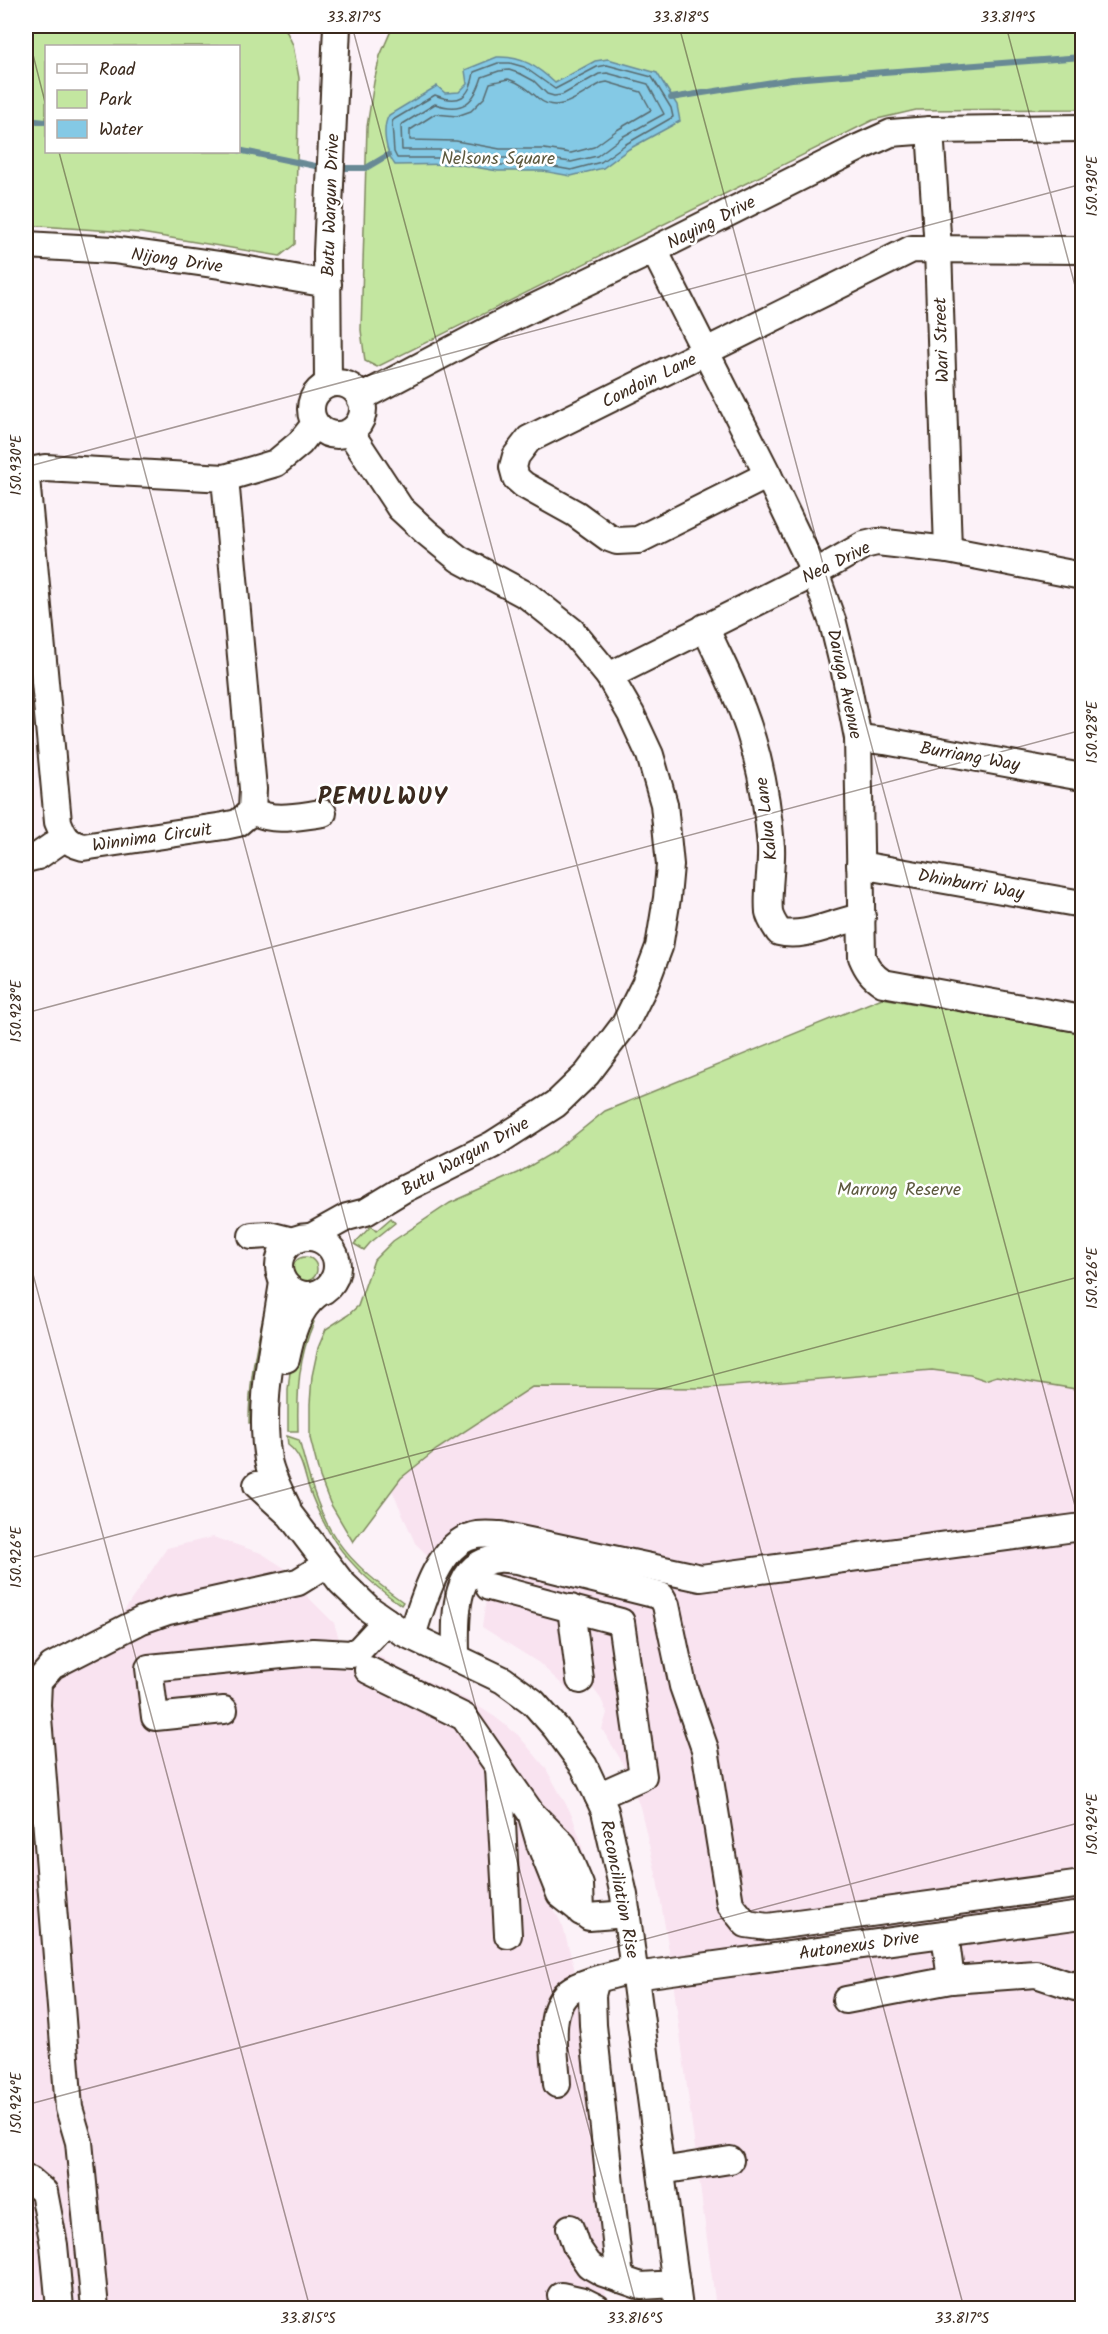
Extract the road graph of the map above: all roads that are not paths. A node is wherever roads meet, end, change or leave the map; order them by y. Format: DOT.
graph roads {
  1 [pos="337,26"];
  2 [pos="1083,128"];
  3 [pos="930,130"];
  4 [pos="26,245"];
  5 [pos="938,249"];
  6 [pos="654,250"];
  7 [pos="1083,250"];
  8 [pos="328,284"];
  9 [pos="706,352"];
  10 [pos="328,384"];
  11 [pos="360,398"];
  12 [pos="315,424"];
  13 [pos="350,432"];
  14 [pos="28,471"];
  15 [pos="768,475"];
  16 [pos="225,478"];
  17 [pos="948,550"];
  18 [pos="815,573"];
  19 [pos="1083,576"];
  20 [pos="705,627"];
  21 [pos="609,676"];
  22 [pos="858,738"];
  23 [pos="1083,777"];
  24 [pos="252,811"];
  25 [pos="324,813"];
  26 [pos="64,838"];
  27 [pos="26,859"];
  28 [pos="860,865"];
  29 [pos="1083,904"];
  30 [pos="862,917"];
  31 [pos="1083,1019"];
  32 [pos="366,1212"];
  33 [pos="302,1239"];
  34 [pos="336,1263"];
  35 [pos="281,1273"];
  36 [pos="317,1294"];
  37 [pos="257,1485"];
  38 [pos="290,1515"];
  39 [pos="1083,1527"];
  40 [pos="327,1564"];
  41 [pos="489,1587"];
  42 [pos="571,1608"];
  43 [pos="386,1620"];
  44 [pos="412,1636"];
  45 [pos="456,1658"];
  46 [pos="368,1670"];
  47 [pos="580,1680"];
  48 [pos="224,1710"];
  49 [pos="499,1768"];
  50 [pos="598,1796"];
  51 [pos="1083,1884"];
  52 [pos="627,1914"];
  53 [pos="1083,1915"];
  54 [pos="945,1934"];
  55 [pos="508,1935"];
  56 [pos="635,1973"];
  57 [pos="596,1980"];
  58 [pos="951,1980"];
  59 [pos="1083,1982"];
  60 [pos="846,2000"];
  61 [pos="557,2085"];
  62 [pos="730,2160"];
  63 [pos="661,2170"];
  64 [pos="26,2180"];
  65 [pos="570,2228"];
  66 [pos="620,2279"];
  67 [pos="561,2296"];
  68 [pos="678,2296"];
  69 [pos="60,2308"];
  70 [pos="95,2308"];
  71 [pos="597,2308"];
  1 -- 8 [label="street, Butu Wargun Drive"];
  2 -- 3 [label="street, Naying Drive"];
  3 -- 5 [label="street, Wari Street"];
  3 -- 6 [label="street, Naying Drive"];
  4 -- 8 [label="street, Nijong Drive"];
  5 -- 7 [label="street, Condoin Lane"];
  5 -- 9 [label="street, Condoin Lane"];
  5 -- 17 [label="street, Wari Street"];
  6 -- 9 [label="street, Daruga Avenue"];
  6 -- 11 [label="street, Naying Drive"];
  8 -- 10 [label="street, Butu Wargun Drive"];
  9 -- 15 [label="street, Daruga Avenue"];
  9 -- 15 [label="street, Condoin Lane"];
  10 -- 11 [label="street"];
  10 -- 12 [label="street"];
  11 -- 13 [label="street"];
  12 -- 13 [label="street"];
  12 -- 16 [label="street, Winnima Circuit"];
  13 -- 21 [label="street, Butu Wargun Drive"];
  14 -- 16 [label="street, Winnima Circuit"];
  14 -- 26 [label="street, Winnima Circuit"];
  15 -- 18 [label="street, Daruga Avenue"];
  16 -- 24 [label="street"];
  17 -- 18 [label="street, Nea Drive"];
  17 -- 19 [label="street, Nea Drive"];
  18 -- 20 [label="street, Nea Drive"];
  18 -- 22 [label="street, Daruga Avenue"];
  20 -- 21 [label="street, Nea Drive"];
  20 -- 30 [label="street, Kalua Lane"];
  21 -- 32 [label="street, Butu Wargun Drive"];
  22 -- 23 [label="street, Burriang Way"];
  22 -- 28 [label="street, Daruga Avenue"];
  24 -- 25 [label="street"];
  24 -- 26 [label="street, Winnima Circuit"];
  26 -- 27 [label="street"];
  28 -- 29 [label="street, Dhinburri Way"];
  28 -- 30 [label="street, Daruga Avenue"];
  30 -- 31 [label="street, Daruga Avenue"];
  32 -- 33 [label="street, Butu Wargun Drive"];
  32 -- 34 [label="street, Butu Wargun Drive"];
  33 -- 34 [label="street"];
  33 -- 35 [label="street, Butu Wargun Drive"];
  33 -- 35 [label="street"];
  34 -- 36 [label="street, Butu Wargun Drive"];
  35 -- 36 [label="street"];
  35 -- 38 [label="street"];
  36 -- 38 [label="street, Butu Wargun Drive"];
  37 -- 38 [label="street, Reconciliation Rise"];
  38 -- 40 [label="street, Reconciliation Rise"];
  39 -- 44 [label="street"];
  40 -- 43 [label="street, Reconciliation Rise"];
  40 -- 70 [label="street"];
  41 -- 42 [label="street"];
  42 -- 47 [label="street"];
  42 -- 50 [label="street"];
  43 -- 44 [label="street, Reconciliation Rise"];
  43 -- 48 [label="street"];
  44 -- 45 [label="street, Reconciliation Rise"];
  45 -- 50 [label="street, Reconciliation Rise"];
  45 -- 51 [label="street"];
  46 -- 49 [label="street"];
  49 -- 52 [label="street"];
  49 -- 55 [label="street"];
  50 -- 52 [label="street, Reconciliation Rise"];
  52 -- 56 [label="street, Reconciliation Rise"];
  53 -- 54 [label="street, Autonexus Drive"];
  54 -- 56 [label="street, Autonexus Drive"];
  54 -- 58 [label="street"];
  56 -- 57 [label="street, Autonexus Drive"];
  56 -- 63 [label="street, Reconciliation Rise"];
  57 -- 61 [label="street, Autonexus Drive"];
  57 -- 66 [label="street"];
  58 -- 59 [label="street"];
  58 -- 60 [label="street"];
  62 -- 63 [label="street"];
  63 -- 68 [label="street, Reconciliation Rise"];
  64 -- 69 [label="street"];
  65 -- 66 [label="street"];
  66 -- 68 [label="street"];
  67 -- 71 [label="street"];
}
